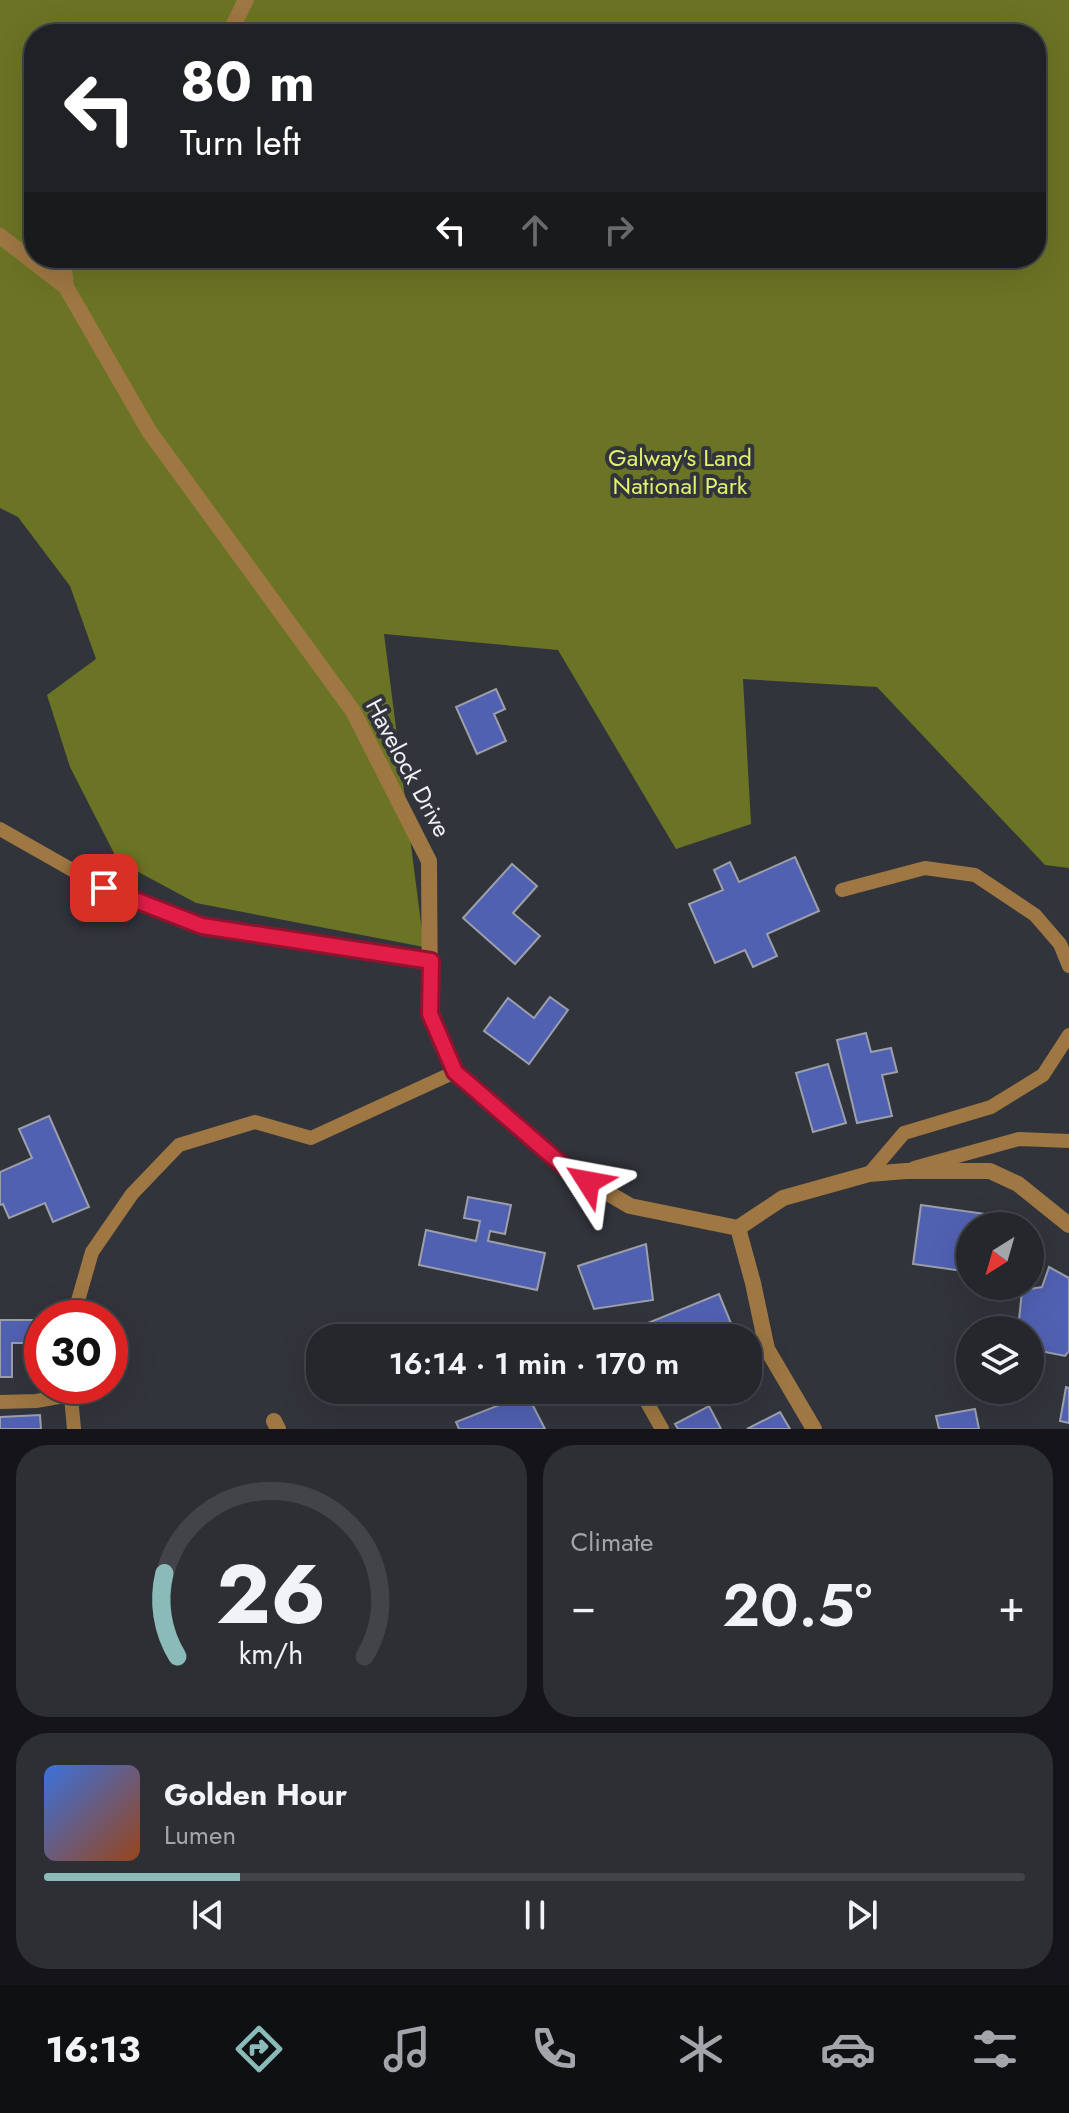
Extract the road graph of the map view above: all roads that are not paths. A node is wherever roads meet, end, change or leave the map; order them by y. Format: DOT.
graph roads {
  1 [pos="246,0"];
  2 [pos="234,24"];
  3 [pos="0,236"];
  4 [pos="24,255"];
  5 [pos="41,268"];
  6 [pos="64,268"];
  7 [pos="66,287"];
  8 [pos="0,829"];
  9 [pos="842,890"];
  10 [pos="431,961"];
  11 [pos="1069,966"];
  12 [pos="1069,1035"];
  13 [pos="455,1072"];
  14 [pos="1069,1141"];
  15 [pos="906,1171"];
  16 [pos="869,1174"];
  17 [pos="1069,1225"];
  18 [pos="738,1228"];
  19 [pos="78,1300"];
  20 [pos="24,1401"];
  21 [pos="0,1402"];
  22 [pos="71,1404"];
  23 [pos="648,1404"];
  24 [pos="74,1429"];
  25 [pos="662,1429"];
  26 [pos="814,1429"];
  1 -- 2 [label="street"];
  3 -- 4 [label="street"];
  5 -- 7 [label="street"];
  6 -- 7 [label="street, Havelock Drive"];
  7 -- 10 [label="street, Havelock Drive"];
  8 -- 10 [label="lane"];
  9 -- 11 [label="lane"];
  10 -- 13 [label="street, Havelock Drive"];
  12 -- 16 [label="lane"];
  13 -- 18 [label="street, Havelock Drive"];
  13 -- 19 [label="lane"];
  14 -- 15 [label="lane"];
  15 -- 16 [label="street"];
  15 -- 17 [label="street"];
  16 -- 18 [label="street"];
  18 -- 26 [label="street"];
  20 -- 21 [label="lane"];
  22 -- 24 [label="lane"];
  23 -- 25 [label="lane"];
}
